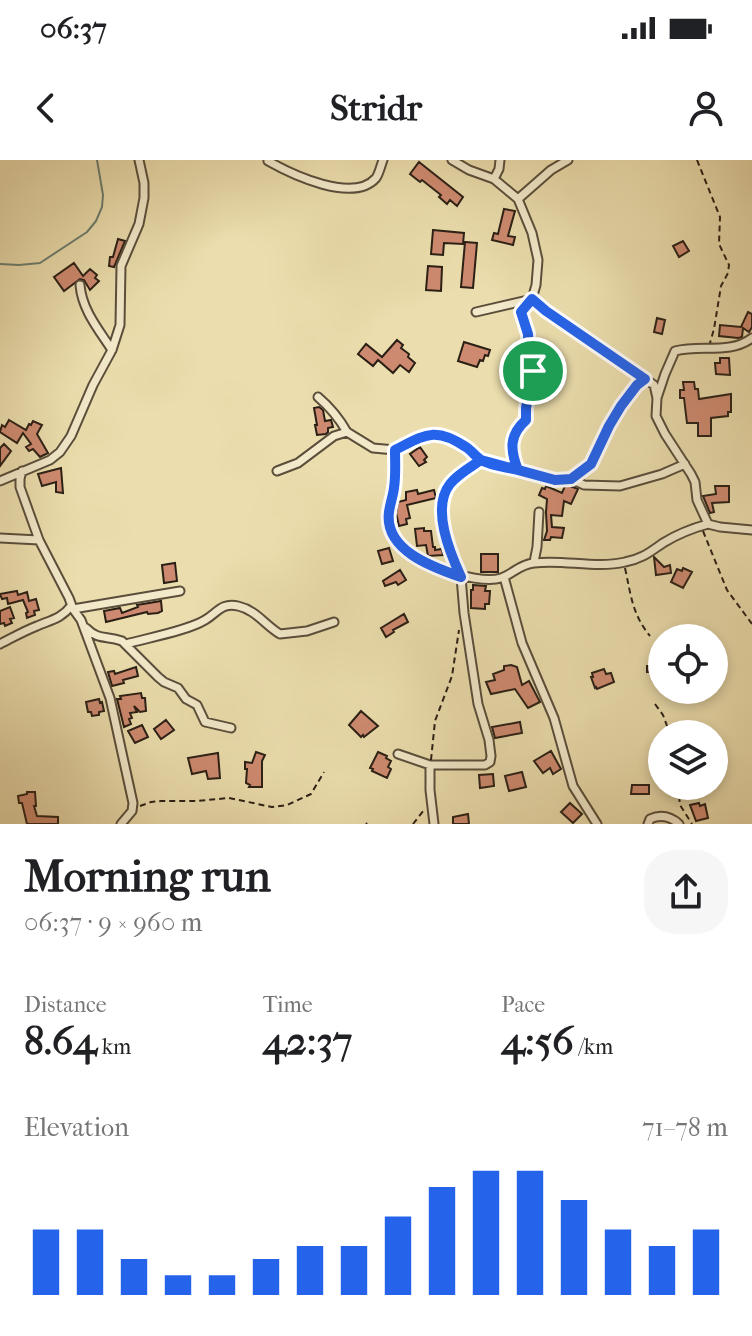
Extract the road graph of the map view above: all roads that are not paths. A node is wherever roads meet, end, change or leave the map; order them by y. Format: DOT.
graph roads {
  1 [pos="139,160"];
  2 [pos="383,160"];
  3 [pos="452,160"];
  4 [pos="500,160"];
  5 [pos="568,160"];
  6 [pos="268,161"];
  7 [pos="494,179"];
  8 [pos="518,199"];
  9 [pos="80,285"];
  10 [pos="532,299"];
  11 [pos="476,312"];
  12 [pos="752,338"];
  13 [pos="112,350"];
  14 [pos="318,397"];
  15 [pos="657,398"];
  16 [pos="347,432"];
  17 [pos="395,450"];
  18 [pos="481,460"];
  19 [pos="685,464"];
  20 [pos="22,471"];
  21 [pos="277,471"];
  22 [pos="0,481"];
  23 [pos="539,512"];
  24 [pos="704,525"];
  25 [pos="752,530"];
  26 [pos="0,538"];
  27 [pos="39,540"];
  28 [pos="534,562"];
  29 [pos="461,577"];
  30 [pos="504,577"];
  31 [pos="180,591"];
  32 [pos="72,608"];
  33 [pos="334,622"];
  34 [pos="83,625"];
  35 [pos="0,644"];
  36 [pos="126,644"];
  37 [pos="231,728"];
  38 [pos="398,754"];
  39 [pos="430,765"];
  40 [pos="121,824"];
  41 [pos="434,824"];
  42 [pos="597,824"];
  43 [pos="648,824"];
  44 [pos="679,824"];
  1 -- 13 [label="street"];
  2 -- 6 [label="street"];
  3 -- 7 [label="street"];
  4 -- 7 [label="street"];
  5 -- 8 [label="street"];
  7 -- 8 [label="street"];
  8 -- 10 [label="street"];
  9 -- 13 [label="street"];
  10 -- 11 [label="street"];
  10 -- 15 [label="street"];
  12 -- 15 [label="street"];
  13 -- 20 [label="street"];
  14 -- 16 [label="street"];
  15 -- 19 [label="street"];
  16 -- 17 [label="street"];
  16 -- 21 [label="street"];
  17 -- 18 [label="street"];
  17 -- 29 [label="street"];
  18 -- 19 [label="street"];
  18 -- 29 [label="street"];
  19 -- 24 [label="street"];
  20 -- 22 [label="street"];
  20 -- 27 [label="street"];
  23 -- 28 [label="street"];
  24 -- 25 [label="street"];
  24 -- 28 [label="street"];
  26 -- 27 [label="street"];
  27 -- 32 [label="street"];
  28 -- 30 [label="street"];
  29 -- 30 [label="street"];
  29 -- 39 [label="street"];
  30 -- 42 [label="street"];
  31 -- 32 [label="street"];
  32 -- 34 [label="street"];
  32 -- 35 [label="street"];
  33 -- 36 [label="street"];
  34 -- 36 [label="street"];
  34 -- 40 [label="street"];
  36 -- 37 [label="street"];
  38 -- 39 [label="street"];
  39 -- 41 [label="street"];
  43 -- 44 [label="street"];
}
